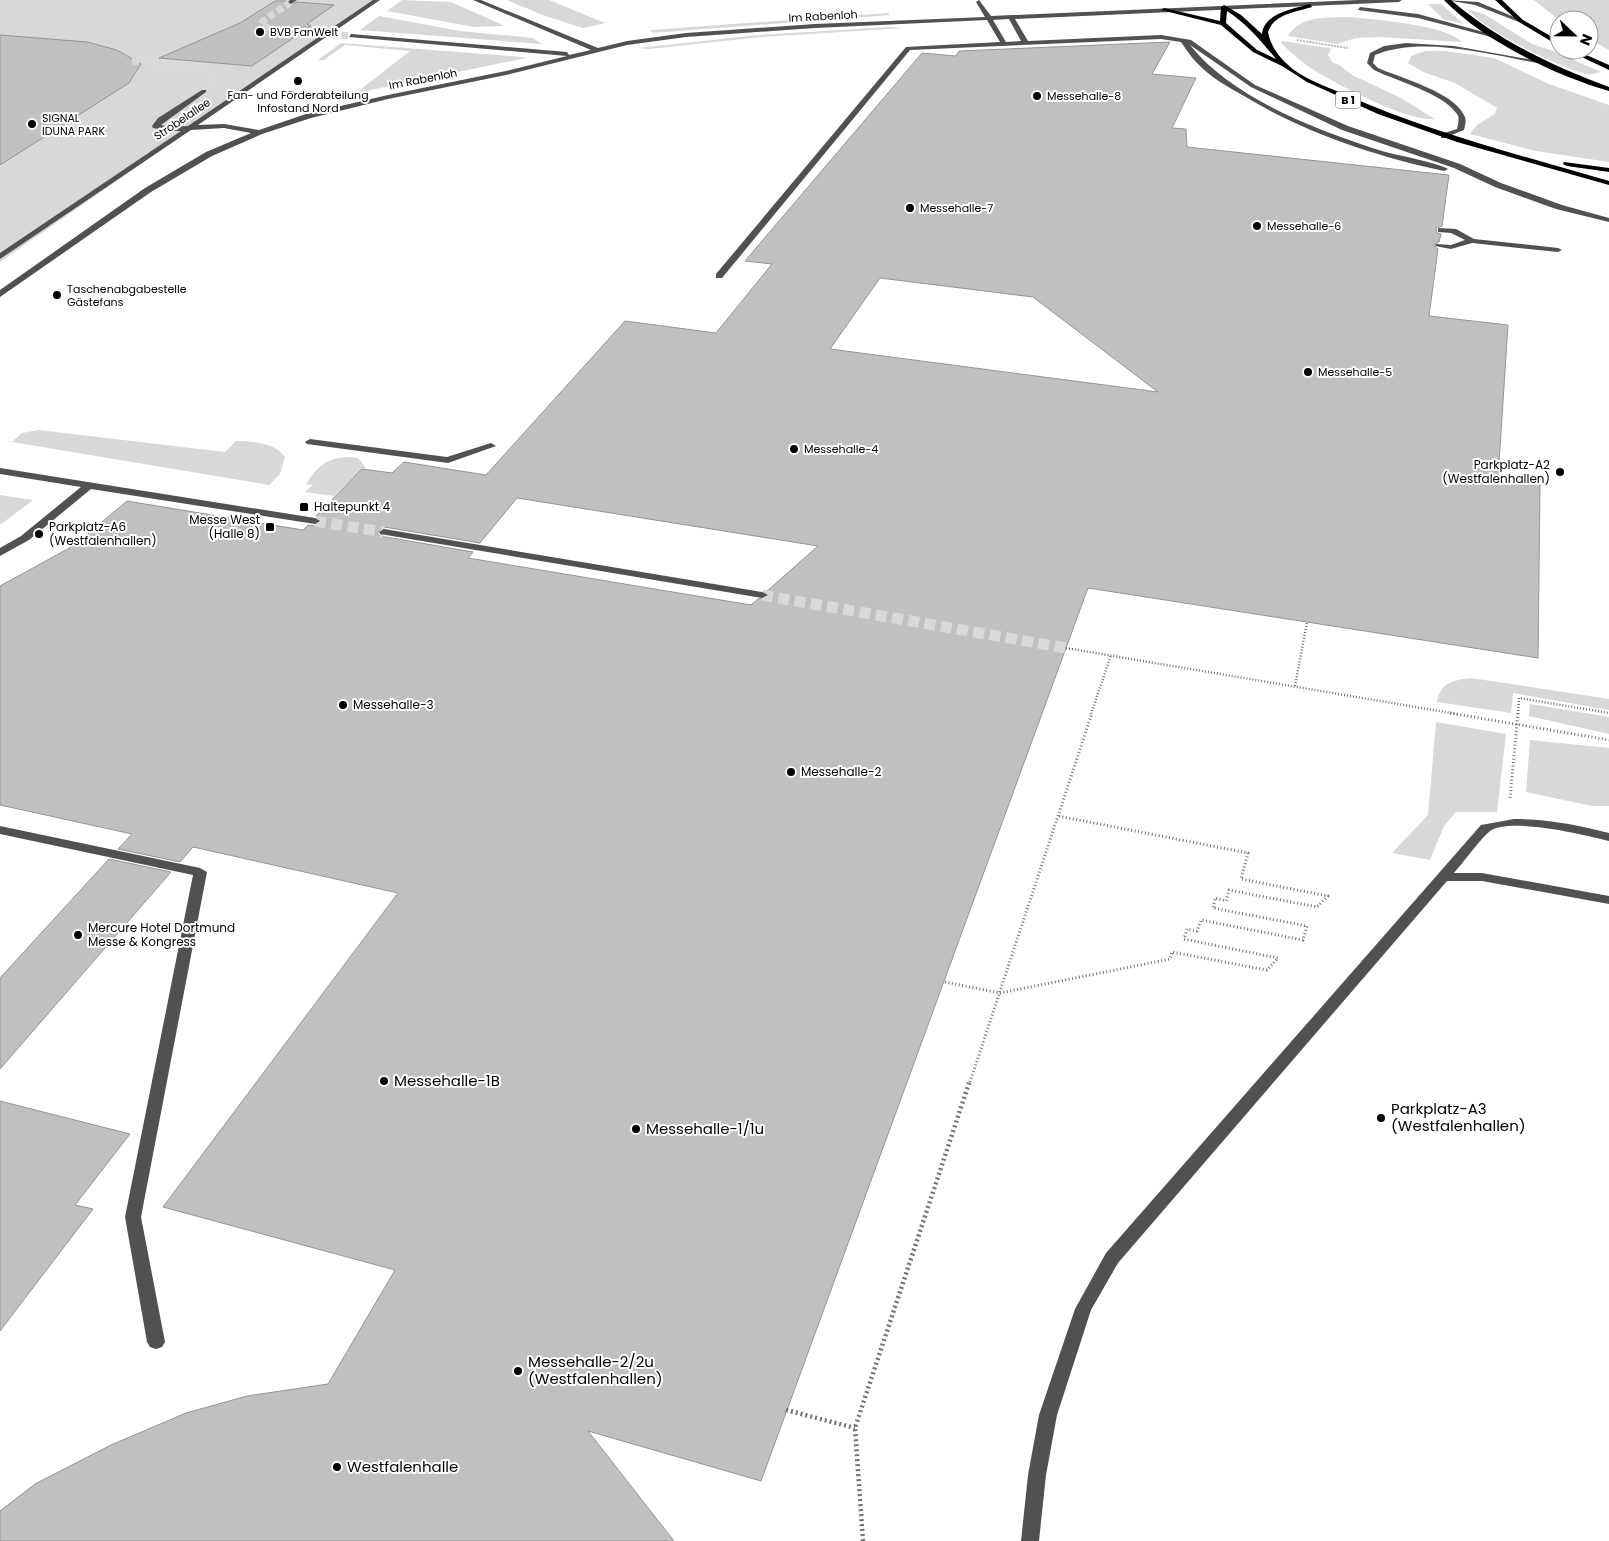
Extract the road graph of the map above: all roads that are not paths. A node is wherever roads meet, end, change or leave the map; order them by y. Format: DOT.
graph roads {
  1 [pos="377,0"];
  2 [pos="476,0"];
  3 [pos="1190,0"];
  4 [pos="1399,0"];
  5 [pos="1448,0"];
  6 [pos="1498,0"];
  7 [pos="979,2"];
  8 [pos="1325,5"];
  9 [pos="1310,6"];
  10 [pos="1224,7"];
  11 [pos="1202,8"];
  12 [pos="1164,10"];
  13 [pos="1011,16"];
  14 [pos="990,17"];
  15 [pos="1522,21"];
  16 [pos="1223,24"];
  17 [pos="351,36"];
  18 [pos="1495,36"];
  19 [pos="1549,38"];
  20 [pos="1183,40"];
  21 [pos="1266,41"];
  22 [pos="1025,42"];
  23 [pos="1004,43"];
  24 [pos="596,50"];
  25 [pos="576,55"];
  26 [pos="1592,60"];
  27 [pos="1542,62"];
  28 [pos="1284,65"];
  29 [pos="1609,68"];
  30 [pos="1609,89"];
  31 [pos="204,91"];
  32 [pos="188,129"];
  33 [pos="260,132"];
  34 [pos="1444,136"];
  35 [pos="1523,157"];
  36 [pos="1609,170"];
  37 [pos="1479,176"];
  38 [pos="1609,183"];
  39 [pos="1609,220"];
  40 [pos="1441,230"];
  41 [pos="1472,241"];
  42 [pos="1439,246"];
  43 [pos="1558,250"];
  44 [pos="0,258"];
  45 [pos="718,276"];
  46 [pos="0,294"];
  47 [pos="310,442"];
  48 [pos="491,446"];
  49 [pos="0,472"];
  50 [pos="88,486"];
  51 [pos="315,521"];
  52 [pos="384,532"];
  53 [pos="0,553"];
  54 [pos="762,596"];
  55 [pos="0,830"];
  56 [pos="1609,837"];
  57 [pos="1443,876"];
  58 [pos="1609,900"];
  59 [pos="156,1342"];
  60 [pos="1030,1541"];
  1 -- 32 [label="street, Strobelallee"];
  2 -- 24 [label="street"];
  3 -- 11 [label="street"];
  4 -- 8 [label="street, Im Rabenloh"];
  5 -- 15 [label="street"];
  5 -- 18 [label="main road"];
  6 -- 15 [label="main road"];
  7 -- 14 [label="street"];
  8 -- 9 [label="street, Im Rabenloh"];
  8 -- 18 [label="street"];
  9 -- 10 [label="street, Im Rabenloh"];
  9 -- 21 [label="main road"];
  10 -- 11 [label="street, Im Rabenloh"];
  10 -- 16 [label="main road"];
  10 -- 21 [label="main road, B 1"];
  11 -- 12 [label="street, Im Rabenloh"];
  12 -- 13 [label="street, Im Rabenloh"];
  12 -- 16 [label="main road, B 1"];
  13 -- 14 [label="street, Im Rabenloh"];
  13 -- 22 [label="street"];
  14 -- 23 [label="street"];
  14 -- 24 [label="street, Im Rabenloh"];
  15 -- 19 [label="main road"];
  16 -- 28 [label="main road, B 1"];
  17 -- 25 [label="street"];
  18 -- 27 [label="main road"];
  20 -- 22 [label="street"];
  20 -- 37 [label="street"];
  20 -- 37 [label="street"];
  21 -- 28 [label="main road, B 1"];
  22 -- 23 [label="street"];
  23 -- 45 [label="street"];
  24 -- 25 [label="street, Im Rabenloh"];
  25 -- 33 [label="street, Im Rabenloh"];
  26 -- 29 [label="main road"];
  27 -- 30 [label="main road"];
  27 -- 34 [label="street"];
  28 -- 34 [label="main road, B 1"];
  31 -- 32 [label="street"];
  32 -- 33 [label="street"];
  32 -- 44 [label="street, Strobelallee"];
  33 -- 46 [label="street"];
  34 -- 35 [label="main road, B 1"];
  35 -- 36 [label="main road, B 1"];
  35 -- 38 [label="main road, B 1"];
  37 -- 39 [label="street"];
  40 -- 41 [label="street"];
  41 -- 42 [label="street"];
  41 -- 43 [label="street"];
  47 -- 48 [label="street"];
  49 -- 50 [label="street"];
  50 -- 51 [label="street"];
  50 -- 53 [label="street"];
  52 -- 54 [label="street"];
  55 -- 59 [label="street"];
  56 -- 57 [label="street"];
  57 -- 58 [label="street"];
  57 -- 60 [label="street"];
}
